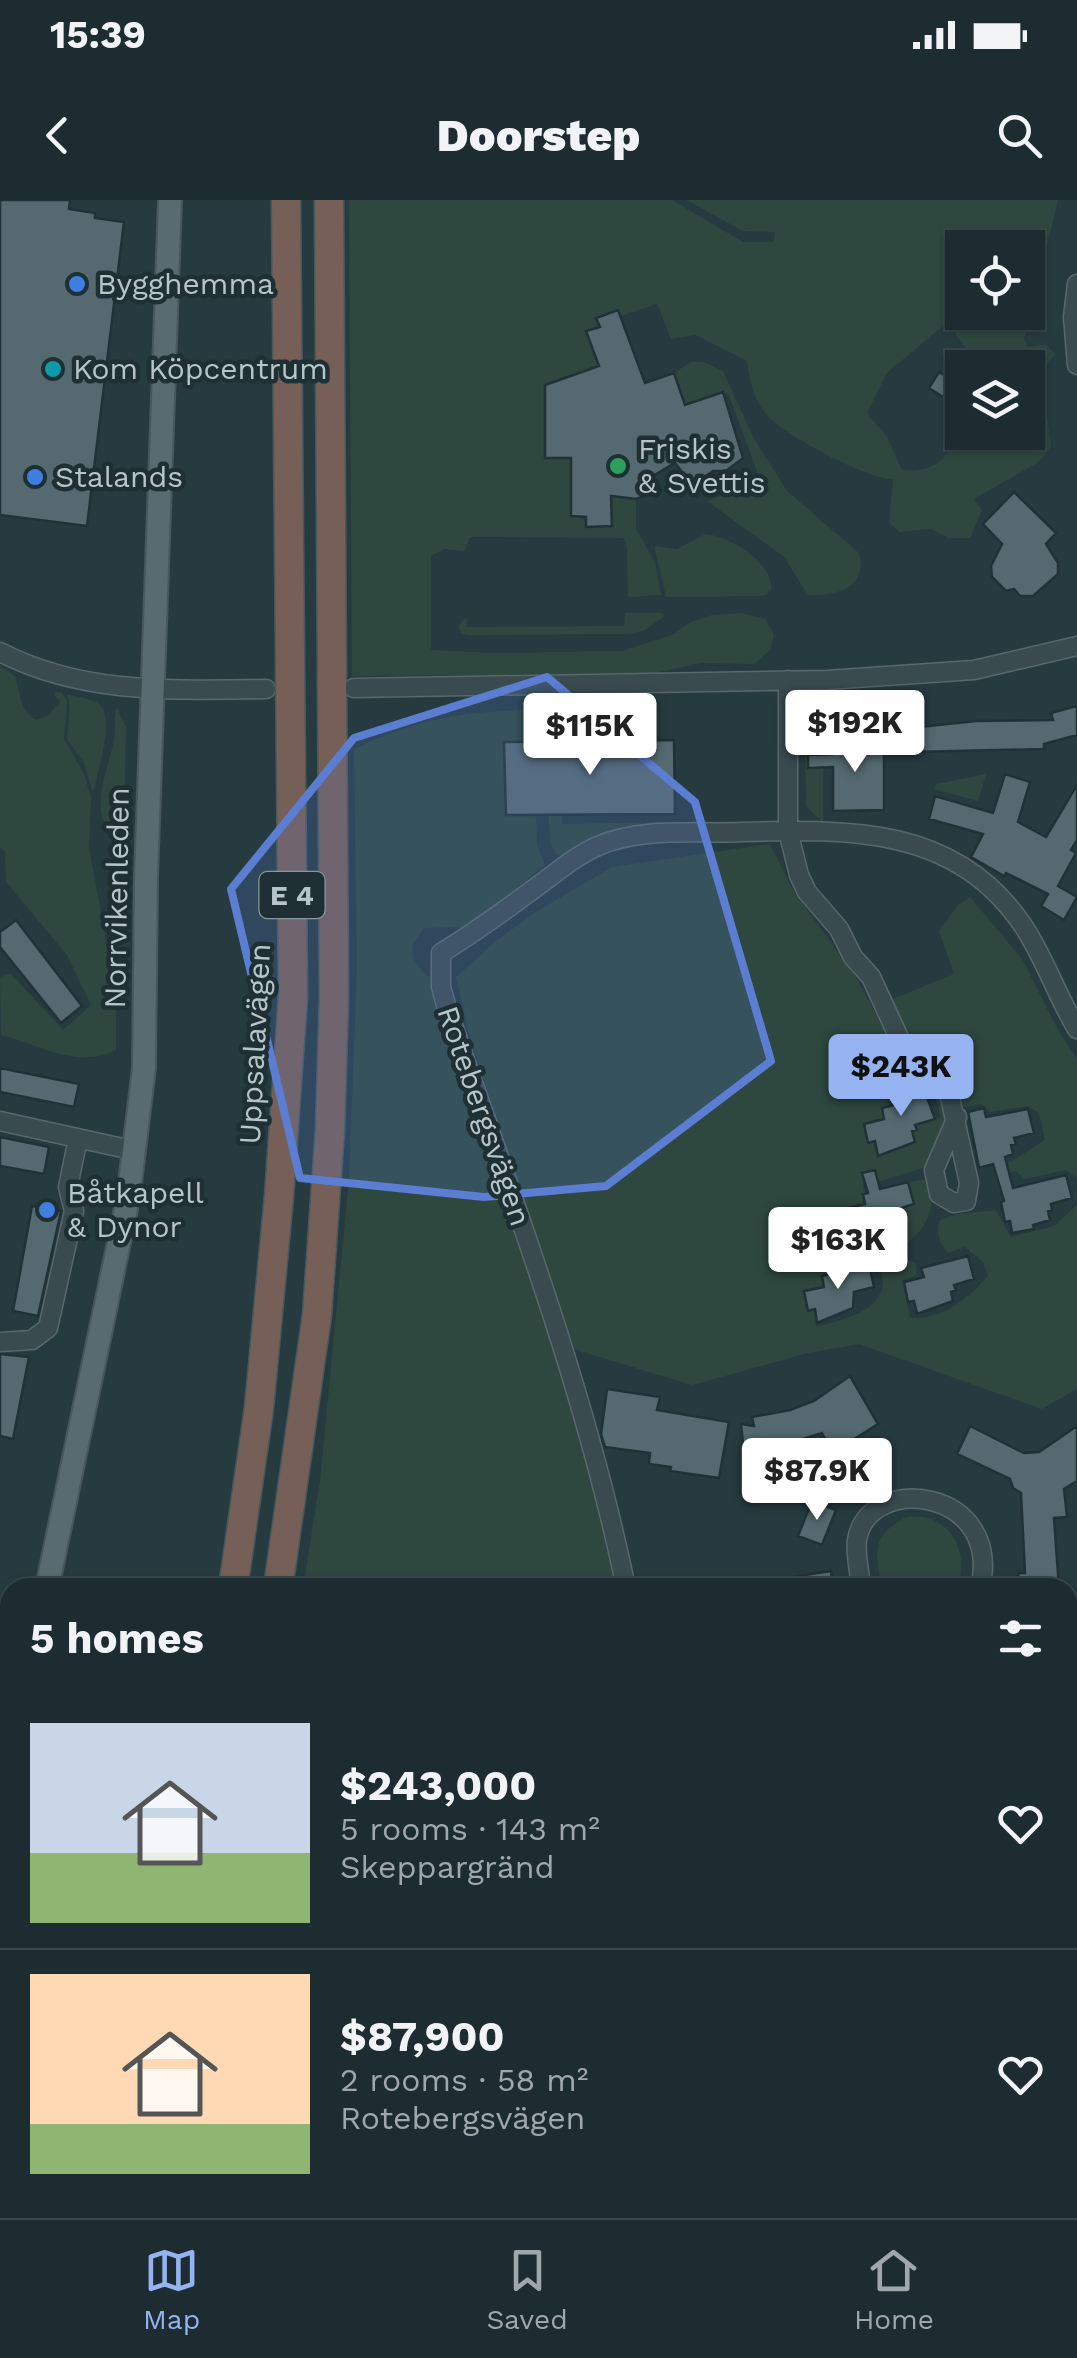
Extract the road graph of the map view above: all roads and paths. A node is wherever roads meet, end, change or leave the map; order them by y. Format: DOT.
graph roads {
  1 [pos="170,200"];
  2 [pos="286,200"];
  3 [pos="329,200"];
  4 [pos="1077,284"];
  5 [pos="1077,365"];
  6 [pos="1077,646"];
  7 [pos="0,652"];
  8 [pos="788,680"];
  9 [pos="266,688"];
  10 [pos="354,688"];
  11 [pos="152,690"];
  12 [pos="788,831"];
  13 [pos="1077,1028"];
  14 [pos="957,1118"];
  15 [pos="0,1120"];
  16 [pos="78,1138"];
  17 [pos="136,1151"];
  18 [pos="0,1342"];
  19 [pos="49,1578"];
  20 [pos="234,1578"];
  21 [pos="279,1578"];
  22 [pos="623,1578"];
  23 [pos="860,1578"];
  24 [pos="981,1578"];
  1 -- 11 [label="main road, Norrvikenleden"];
  2 -- 20 [label="highway, Uppsalavägen / E 4"];
  3 -- 21 [label="highway, E 4"];
  4 -- 5 [label="street"];
  6 -- 8 [label="street"];
  7 -- 11 [label="street"];
  8 -- 10 [label="street"];
  8 -- 12 [label="street"];
  9 -- 11 [label="street"];
  11 -- 17 [label="main road, Norrvikenleden"];
  12 -- 13 [label="street, Rotebergsvägen"];
  12 -- 14 [label="street"];
  12 -- 22 [label="street, Rotebergsvägen"];
  15 -- 16 [label="street"];
  16 -- 17 [label="street"];
  16 -- 18 [label="street"];
  17 -- 19 [label="main road, Norrvikenleden"];
  23 -- 24 [label="street"];
}
